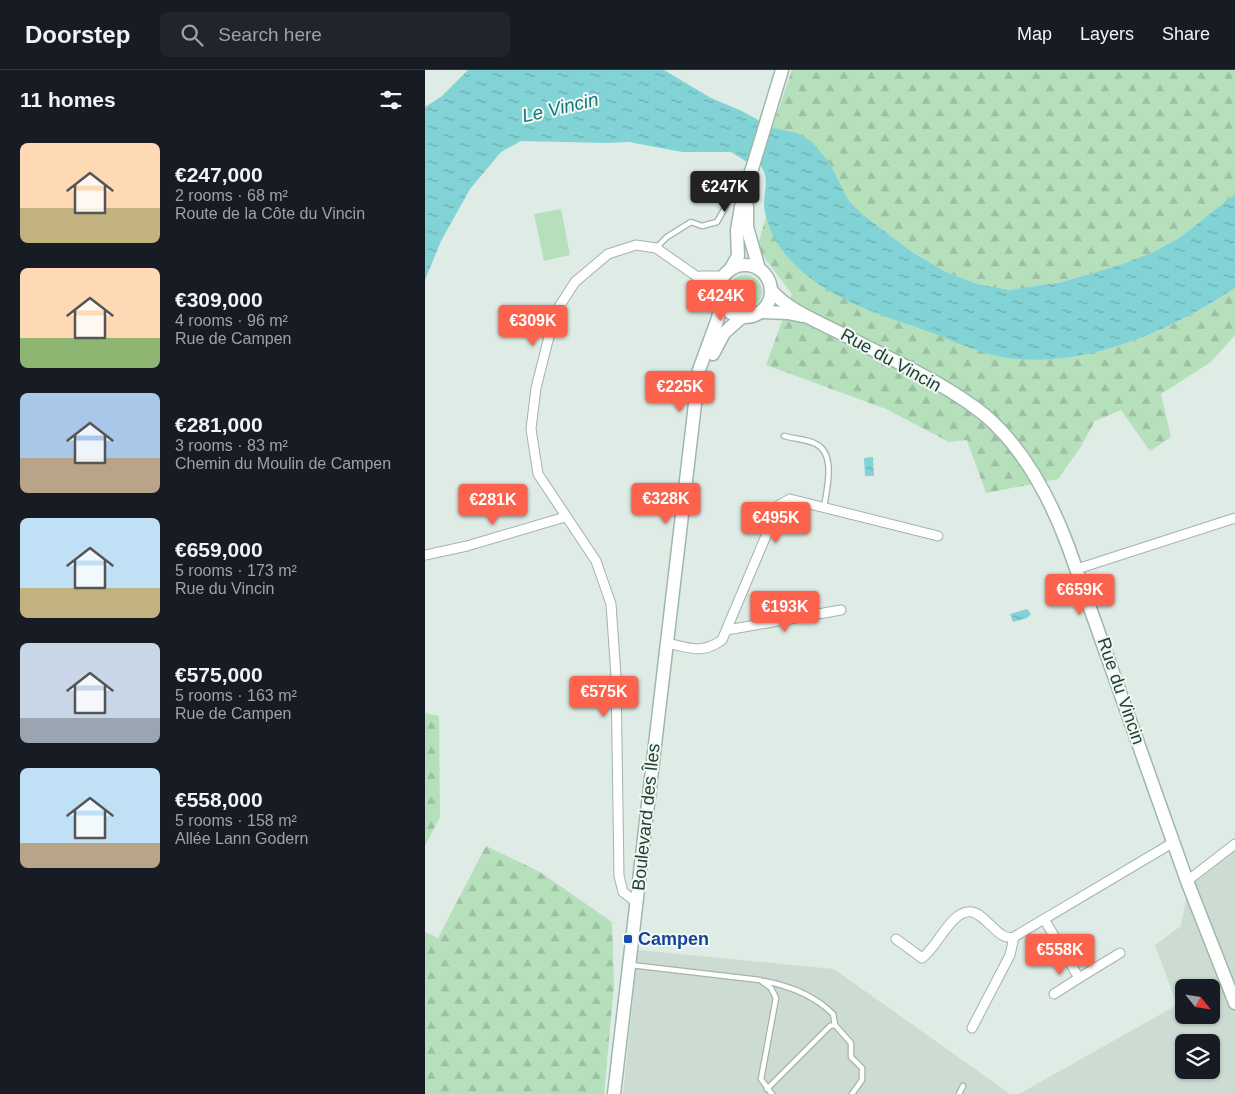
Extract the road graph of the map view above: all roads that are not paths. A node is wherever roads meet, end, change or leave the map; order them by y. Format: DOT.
graph roads {
  1 [pos="782,70"];
  2 [pos="753,169"];
  3 [pos="732,195"];
  4 [pos="656,248"];
  5 [pos="759,269"];
  6 [pos="727,273"];
  7 [pos="697,276"];
  8 [pos="771,290"];
  9 [pos="720,296"];
  10 [pos="761,312"];
  11 [pos="742,317"];
  12 [pos="809,318"];
  13 [pos="697,391"];
  14 [pos="785,436"];
  15 [pos="824,508"];
  16 [pos="565,517"];
  17 [pos="1235,518"];
  18 [pos="938,536"];
  19 [pos="425,555"];
  20 [pos="1077,569"];
  21 [pos="841,610"];
  22 [pos="727,630"];
  23 [pos="666,643"];
  24 [pos="1174,842"];
  25 [pos="1235,844"];
  26 [pos="1187,881"];
  27 [pos="637,903"];
  28 [pos="1044,919"];
  29 [pos="1014,937"];
  30 [pos="896,939"];
  31 [pos="1120,953"];
  32 [pos="630,965"];
  33 [pos="1079,978"];
  34 [pos="760,980"];
  35 [pos="1054,994"];
  36 [pos="1235,1003"];
  37 [pos="835,1025"];
  38 [pos="972,1028"];
  39 [pos="963,1086"];
  40 [pos="767,1089"];
  41 [pos="614,1094"];
  42 [pos="772,1094"];
  43 [pos="852,1094"];
  44 [pos="959,1094"];
  1 -- 2 [label="main road"];
  2 -- 5 [label="main road"];
  2 -- 6 [label="main road"];
  3 -- 4 [label="lane"];
  4 -- 7 [label="street"];
  4 -- 16 [label="street"];
  5 -- 6 [label="main road"];
  5 -- 8 [label="main road"];
  6 -- 7 [label="street"];
  6 -- 9 [label="main road"];
  7 -- 9 [label="street"];
  8 -- 10 [label="main road"];
  8 -- 12 [label="main road, Rue du Vincin"];
  9 -- 11 [label="main road"];
  9 -- 13 [label="main road, Boulevard des Îles"];
  10 -- 11 [label="main road"];
  10 -- 12 [label="main road, Rue du Vincin"];
  11 -- 13 [label="main road, Boulevard des Îles"];
  12 -- 20 [label="main road, Rue du Vincin"];
  13 -- 23 [label="main road, Boulevard des Îles"];
  14 -- 15 [label="lane"];
  15 -- 18 [label="street"];
  15 -- 22 [label="street"];
  16 -- 19 [label="street"];
  16 -- 27 [label="street"];
  17 -- 20 [label="street"];
  20 -- 24 [label="main road, Rue du Vincin"];
  21 -- 22 [label="street"];
  22 -- 23 [label="street"];
  23 -- 27 [label="main road, Boulevard des Îles"];
  24 -- 26 [label="main road, Rue du Vincin"];
  24 -- 28 [label="street"];
  25 -- 26 [label="street"];
  26 -- 36 [label="main road, Rue du Vincin"];
  27 -- 32 [label="main road, Boulevard des Îles"];
  28 -- 29 [label="street"];
  28 -- 33 [label="street"];
  29 -- 30 [label="street"];
  29 -- 38 [label="street"];
  31 -- 33 [label="street"];
  32 -- 34 [label="lane"];
  32 -- 41 [label="main road, Boulevard des Îles"];
  33 -- 35 [label="street"];
  34 -- 37 [label="lane"];
  34 -- 40 [label="lane"];
  37 -- 40 [label="lane"];
  37 -- 43 [label="lane"];
  39 -- 44 [label="lane"];
  40 -- 42 [label="lane"];
}
